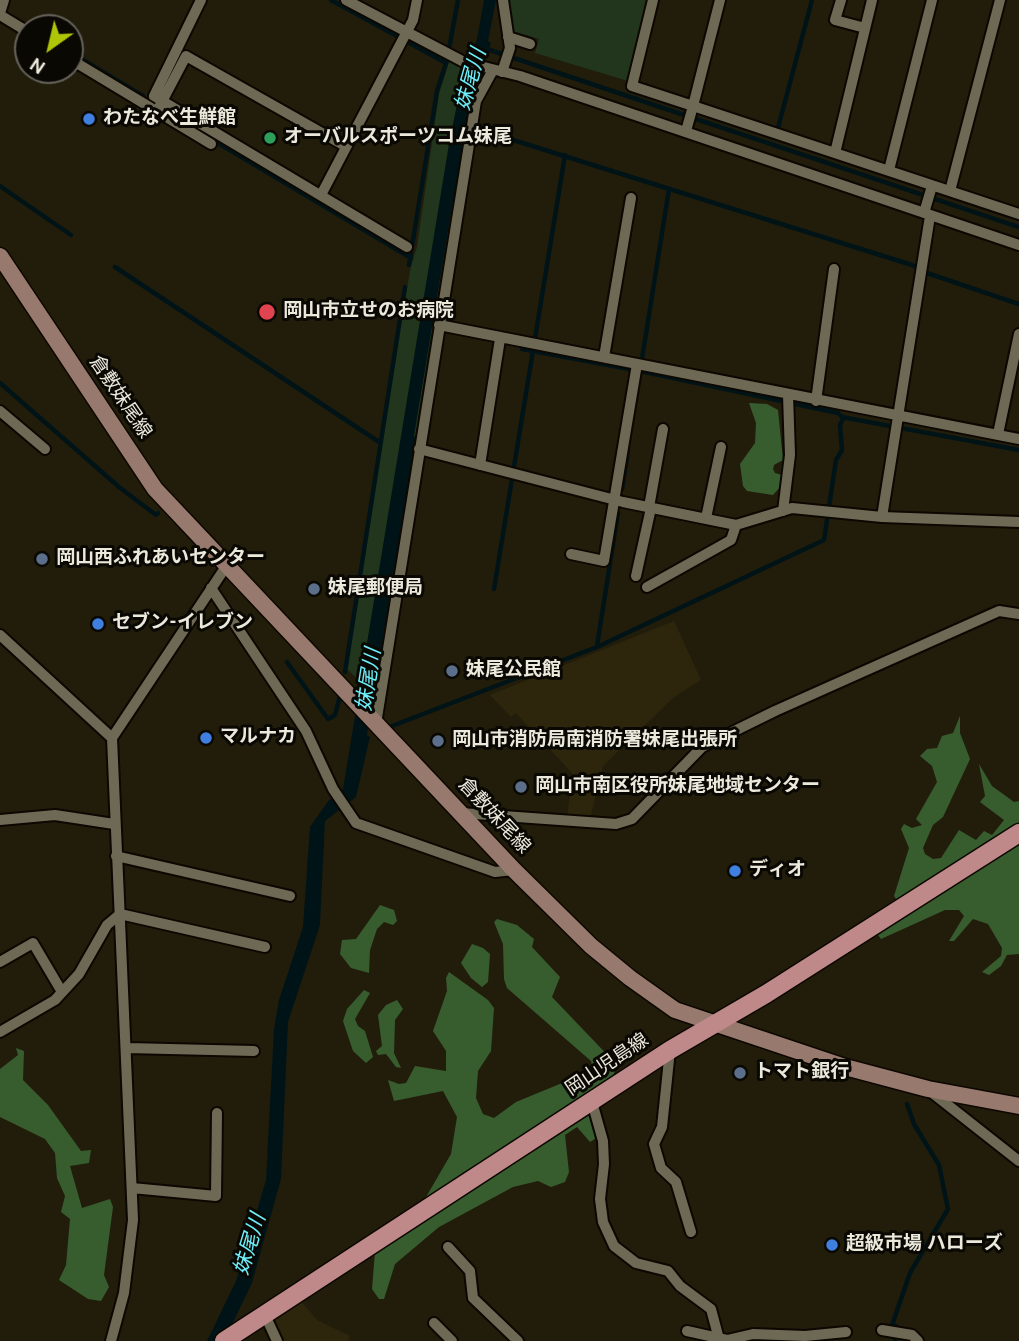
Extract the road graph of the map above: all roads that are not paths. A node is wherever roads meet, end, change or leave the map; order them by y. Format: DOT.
graph roads {
  1 [pos="4,0"];
  2 [pos="201,0"];
  3 [pos="346,0"];
  4 [pos="417,0"];
  5 [pos="503,0"];
  6 [pos="653,0"];
  7 [pos="720,0"];
  8 [pos="841,0"];
  9 [pos="872,0"];
  10 [pos="932,0"];
  11 [pos="1000,0"];
  12 [pos="0,14"];
  13 [pos="865,28"];
  14 [pos="404,36"];
  15 [pos="509,43"];
  16 [pos="530,44"];
  17 [pos="84,68"];
  18 [pos="495,68"];
  19 [pos="158,98"];
  20 [pos="693,108"];
  21 [pos="152,110"];
  22 [pos="687,128"];
  23 [pos="201,133"];
  24 [pos="211,144"];
  25 [pos="345,146"];
  26 [pos="835,153"];
  27 [pos="889,170"];
  28 [pos="931,188"];
  29 [pos="950,191"];
  30 [pos="321,195"];
  31 [pos="631,198"];
  32 [pos="927,212"];
  33 [pos="1019,212"];
  34 [pos="1019,245"];
  35 [pos="407,247"];
  36 [pos="0,256"];
  37 [pos="834,270"];
  38 [pos="439,325"];
  39 [pos="1019,334"];
  40 [pos="500,339"];
  41 [pos="604,357"];
  42 [pos="636,368"];
  43 [pos="787,400"];
  44 [pos="816,401"];
  45 [pos="0,411"];
  46 [pos="897,423"];
  47 [pos="663,429"];
  48 [pos="998,434"];
  49 [pos="1019,439"];
  50 [pos="721,447"];
  51 [pos="45,449"];
  52 [pos="419,449"];
  53 [pos="480,465"];
  54 [pos="614,500"];
  55 [pos="650,507"];
  56 [pos="783,511"];
  57 [pos="882,517"];
  58 [pos="706,519"];
  59 [pos="1019,522"];
  60 [pos="736,525"];
  61 [pos="570,554"];
  62 [pos="227,565"];
  63 [pos="636,576"];
  64 [pos="647,587"];
  65 [pos="211,588"];
  66 [pos="1019,614"];
  67 [pos="0,635"];
  68 [pos="374,722"];
  69 [pos="112,738"];
  70 [pos="461,813"];
  71 [pos="0,820"];
  72 [pos="114,824"];
  73 [pos="1019,833"];
  74 [pos="116,856"];
  75 [pos="514,870"];
  76 [pos="290,896"];
  77 [pos="120,914"];
  78 [pos="265,947"];
  79 [pos="0,962"];
  80 [pos="62,992"];
  81 [pos="714,1023"];
  82 [pos="0,1032"];
  83 [pos="127,1048"];
  84 [pos="670,1050"];
  85 [pos="254,1051"];
  86 [pos="928,1089"];
  87 [pos="592,1102"];
  88 [pos="1019,1106"];
  89 [pos="217,1113"];
  90 [pos="1019,1161"];
  91 [pos="132,1188"];
  92 [pos="691,1232"];
  93 [pos="448,1247"];
  94 [pos="265,1315"];
  95 [pos="434,1323"];
  96 [pos="687,1331"];
  97 [pos="846,1332"];
  98 [pos="891,1332"];
  99 [pos="226,1339"];
  100 [pos="719,1339"];
  101 [pos="111,1341"];
  102 [pos="277,1341"];
  103 [pos="452,1341"];
  104 [pos="518,1341"];
  105 [pos="918,1341"];
  1 -- 12 [label="street"];
  2 -- 19 [label="street"];
  3 -- 14 [label="street"];
  4 -- 14 [label="street"];
  5 -- 15 [label="street"];
  6 -- 20 [label="street"];
  7 -- 20 [label="street"];
  8 -- 13 [label="street"];
  9 -- 13 [label="street"];
  10 -- 27 [label="street"];
  11 -- 29 [label="street"];
  13 -- 26 [label="street"];
  14 -- 18 [label="street"];
  14 -- 25 [label="street"];
  15 -- 16 [label="street"];
  15 -- 18 [label="street"];
  17 -- 21 [label="street"];
  18 -- 22 [label="street"];
  18 -- 38 [label="street"];
  19 -- 21 [label="street"];
  19 -- 23 [label="street"];
  19 -- 25 [label="street"];
  20 -- 22 [label="street"];
  20 -- 26 [label="street"];
  21 -- 23 [label="street"];
  22 -- 32 [label="street"];
  23 -- 24 [label="street"];
  23 -- 30 [label="street"];
  25 -- 30 [label="street"];
  26 -- 27 [label="street"];
  27 -- 28 [label="street"];
  28 -- 29 [label="street"];
  28 -- 32 [label="street"];
  29 -- 33 [label="street"];
  30 -- 35 [label="street"];
  31 -- 41 [label="street"];
  32 -- 34 [label="street"];
  32 -- 46 [label="street"];
  36 -- 62 [label="main road, 倉敷妹尾線"];
  37 -- 44 [label="street"];
  38 -- 40 [label="street"];
  38 -- 52 [label="street"];
  39 -- 48 [label="street"];
  40 -- 41 [label="street"];
  40 -- 53 [label="street"];
  41 -- 42 [label="street"];
  42 -- 43 [label="street"];
  42 -- 54 [label="street"];
  43 -- 44 [label="street"];
  43 -- 56 [label="street"];
  44 -- 46 [label="street"];
  45 -- 51 [label="street"];
  46 -- 48 [label="street"];
  46 -- 57 [label="street"];
  47 -- 55 [label="street"];
  48 -- 49 [label="street"];
  50 -- 58 [label="street"];
  52 -- 53 [label="street"];
  52 -- 68 [label="street"];
  53 -- 54 [label="street"];
  54 -- 55 [label="street"];
  54 -- 61 [label="street"];
  55 -- 58 [label="street"];
  55 -- 63 [label="street"];
  56 -- 57 [label="street"];
  56 -- 60 [label="street"];
  57 -- 59 [label="street"];
  58 -- 60 [label="street"];
  60 -- 64 [label="street"];
  62 -- 65 [label="street"];
  62 -- 68 [label="main road, 倉敷妹尾線"];
  65 -- 69 [label="street"];
  65 -- 75 [label="street"];
  66 -- 70 [label="street"];
  67 -- 69 [label="street"];
  68 -- 70 [label="main road, 倉敷妹尾線"];
  69 -- 72 [label="street"];
  70 -- 75 [label="main road, 倉敷妹尾線"];
  71 -- 72 [label="street"];
  72 -- 74 [label="street"];
  73 -- 81 [label="main road, 岡山児島線"];
  74 -- 76 [label="street"];
  74 -- 77 [label="street"];
  75 -- 81 [label="main road, 倉敷妹尾線"];
  77 -- 78 [label="street"];
  77 -- 80 [label="street"];
  77 -- 83 [label="street"];
  79 -- 80 [label="street"];
  80 -- 82 [label="street"];
  81 -- 84 [label="main road, 岡山児島線"];
  81 -- 86 [label="main road, 倉敷妹尾線"];
  83 -- 85 [label="street"];
  83 -- 91 [label="street"];
  84 -- 87 [label="main road, 岡山児島線"];
  84 -- 92 [label="street"];
  86 -- 88 [label="main road, 倉敷妹尾線"];
  86 -- 90 [label="street"];
  87 -- 94 [label="main road, 岡山児島線"];
  87 -- 100 [label="street"];
  89 -- 91 [label="street"];
  91 -- 101 [label="street"];
  93 -- 104 [label="street"];
  94 -- 99 [label="main road, 岡山児島線"];
  94 -- 102 [label="street"];
  95 -- 103 [label="street"];
  96 -- 100 [label="street"];
  97 -- 100 [label="street"];
  98 -- 105 [label="street"];
}
